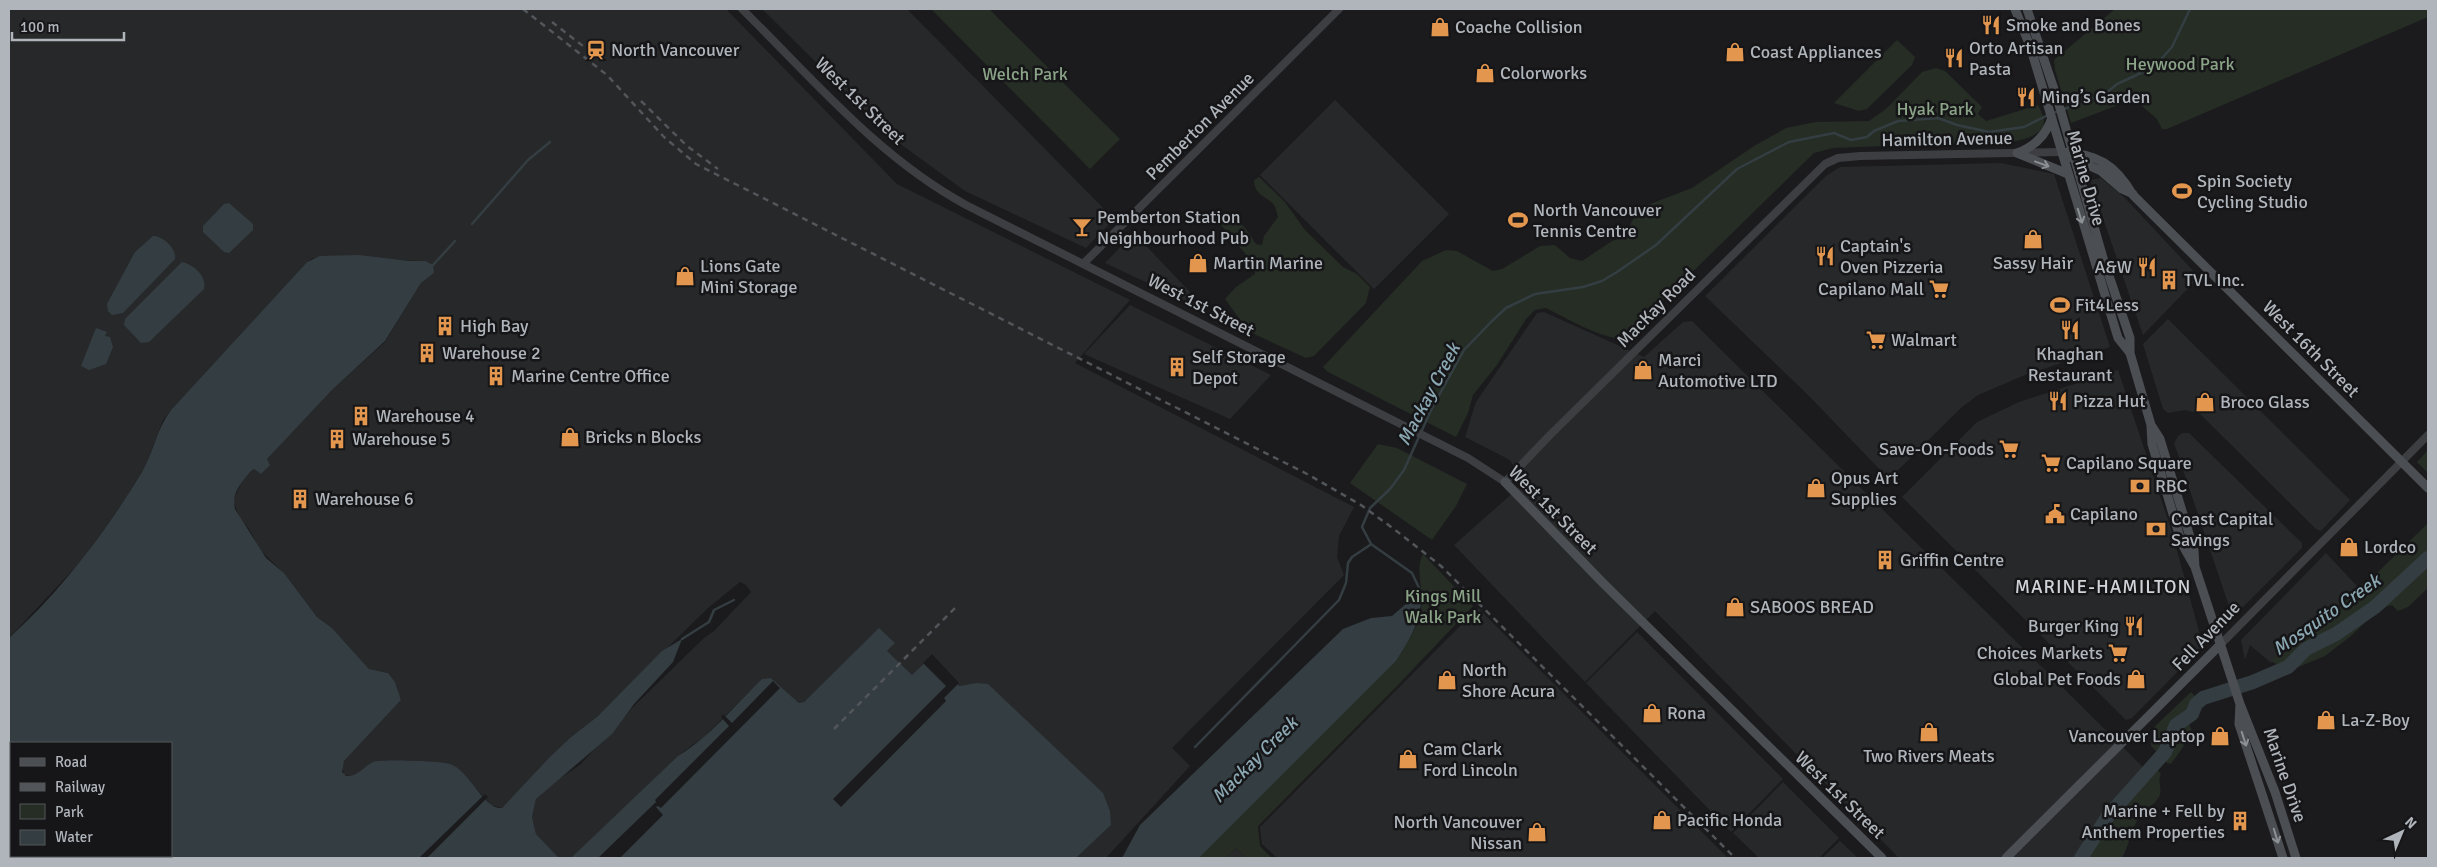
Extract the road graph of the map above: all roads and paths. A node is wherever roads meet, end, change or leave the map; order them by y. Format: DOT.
graph roads {
  1 [pos="742,9"];
  2 [pos="1339,9"];
  3 [pos="2015,9"];
  4 [pos="2027,9"];
  5 [pos="2052,118"];
  6 [pos="2062,152"];
  7 [pos="2017,153"];
  8 [pos="2073,156"];
  9 [pos="1832,160"];
  10 [pos="2068,174"];
  11 [pos="1083,264"];
  12 [pos="2130,353"];
  13 [pos="2428,435"];
  14 [pos="2401,462"];
  15 [pos="1505,482"];
  16 [pos="2428,488"];
  17 [pos="2221,644"];
  18 [pos="2240,704"];
  19 [pos="1882,858"];
  20 [pos="2006,858"];
  21 [pos="2283,858"];
  22 [pos="2296,858"];
  1 -- 11 [label="street, West 1st Street"];
  2 -- 11 [label="street, Pemberton Avenue"];
  3 -- 5 [label="main road, Marine Drive"];
  4 -- 8 [label="main road, Marine Drive"];
  5 -- 6 [label="main road, Marine Drive"];
  5 -- 7 [label="main road"];
  6 -- 7 [label="street, Hamilton Avenue"];
  6 -- 8 [label="main road, West 16th Street"];
  6 -- 10 [label="main road, Marine Drive"];
  7 -- 9 [label="street, Hamilton Avenue"];
  7 -- 10 [label="main road, one-way"];
  8 -- 12 [label="main road, Marine Drive"];
  8 -- 14 [label="main road, West 16th Street"];
  9 -- 15 [label="street, MacKay Road"];
  10 -- 12 [label="main road, Marine Drive, one-way"];
  11 -- 15 [label="street, West 1st Street"];
  12 -- 17 [label="main road, Marine Drive"];
  13 -- 14 [label="street, Fell Avenue"];
  14 -- 16 [label="main road, West 16th Street"];
  14 -- 17 [label="street, Fell Avenue"];
  15 -- 19 [label="main road, West 1st Street"];
  17 -- 18 [label="main road, Marine Drive"];
  17 -- 20 [label="main road, Fell Avenue"];
  18 -- 21 [label="main road, Marine Drive, one-way"];
  18 -- 22 [label="main road, Marine Drive"];
}
